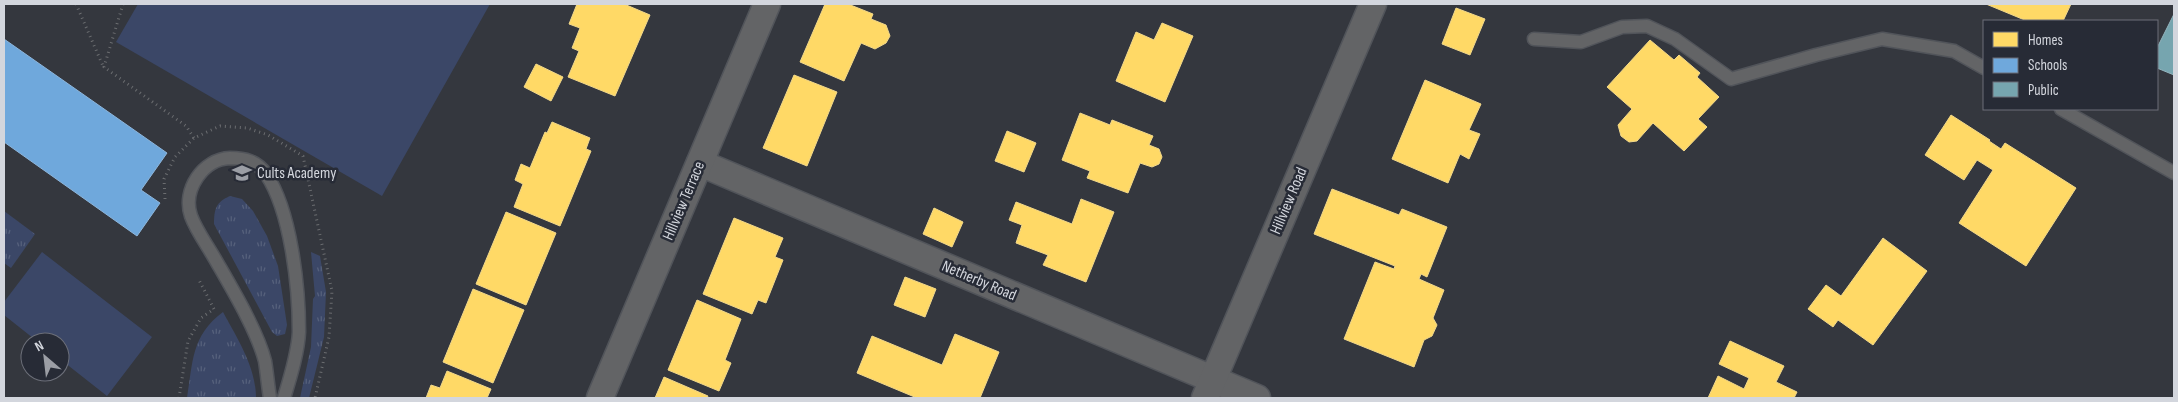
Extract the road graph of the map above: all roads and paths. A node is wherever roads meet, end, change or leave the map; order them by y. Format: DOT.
graph roads {
  1 [pos="76,4"];
  2 [pos="123,4"];
  3 [pos="767,4"];
  4 [pos="1372,4"];
  5 [pos="1534,39"];
  6 [pos="104,67"];
  7 [pos="1983,67"];
  8 [pos="2063,110"];
  9 [pos="194,138"];
  10 [pos="700,163"];
  11 [pos="2174,173"];
  12 [pos="165,204"];
  13 [pos="196,274"];
  14 [pos="1209,389"];
  15 [pos="179,398"];
  16 [pos="270,398"];
  17 [pos="284,398"];
  18 [pos="314,398"];
  19 [pos="600,398"];
  20 [pos="1257,398"];
  1 -- 6 [label="path"];
  2 -- 6 [label="path"];
  3 -- 10 [label="street, Hillview Terrace"];
  4 -- 14 [label="street, Hillview Road"];
  5 -- 7 [label="lane"];
  6 -- 9 [label="path"];
  8 -- 11 [label="lane"];
  9 -- 12 [label="path"];
  9 -- 18 [label="path"];
  10 -- 14 [label="street, Netherby Road"];
  10 -- 19 [label="street, Hillview Terrace"];
  13 -- 15 [label="path"];
  14 -- 20 [label="street, Netherby Road"];
  16 -- 17 [label="lane"];
}
